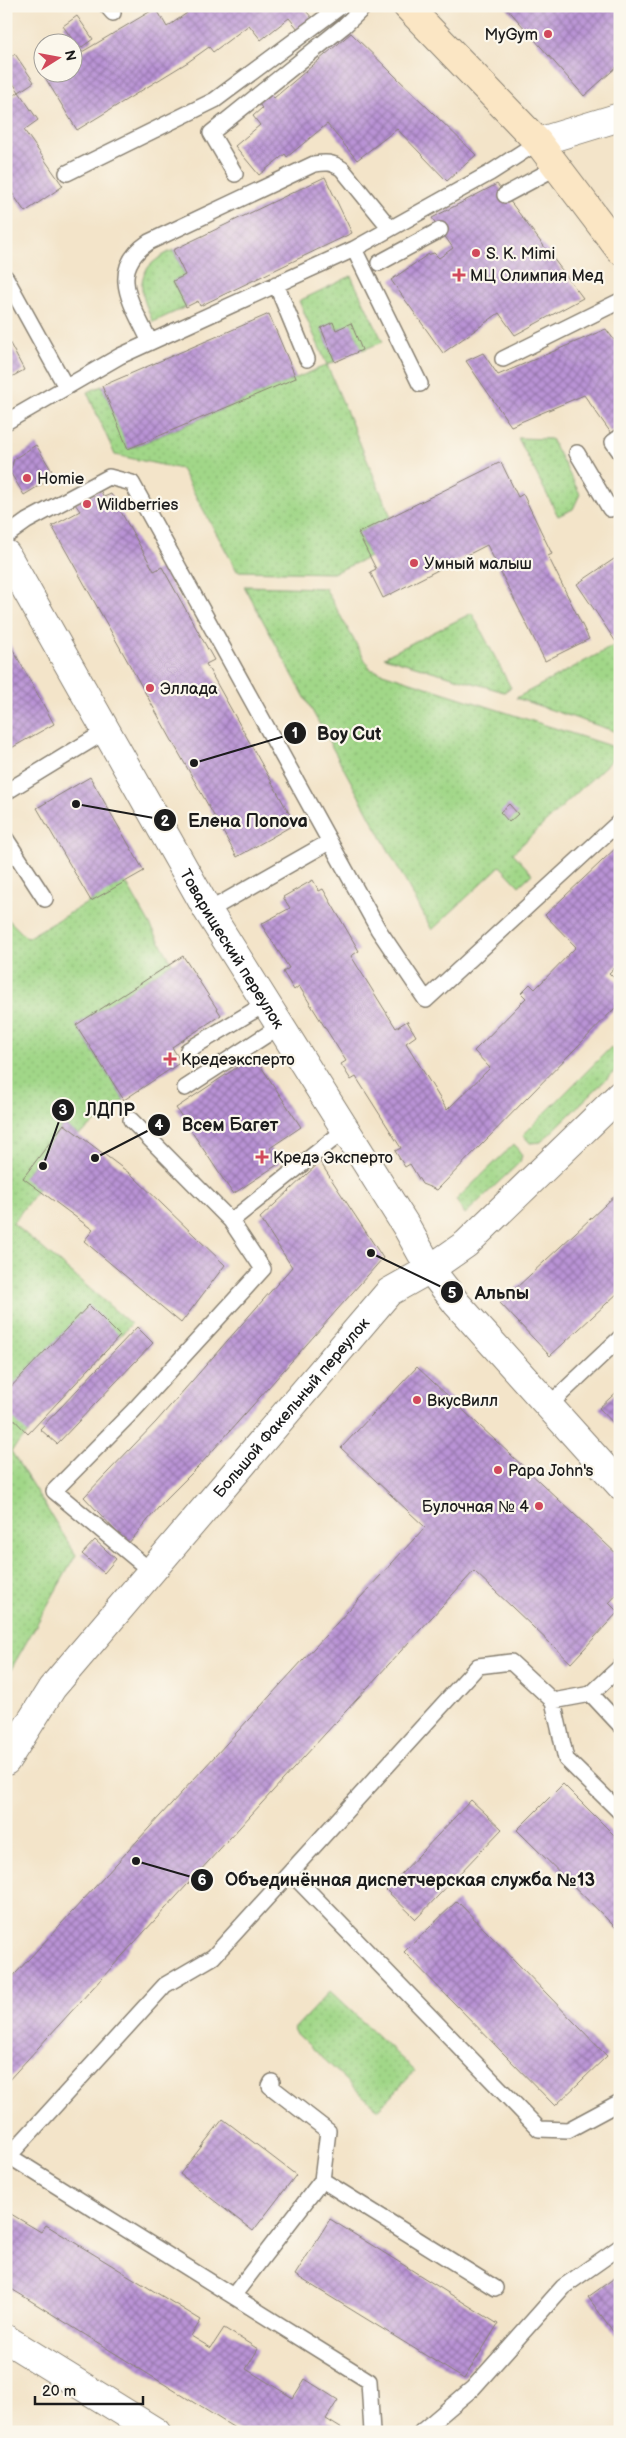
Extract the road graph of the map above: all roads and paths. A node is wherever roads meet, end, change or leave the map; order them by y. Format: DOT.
graph roads {
  1 [pos="341,6"];
  2 [pos="365,6"];
  3 [pos="407,6"];
  4 [pos="620,117"];
  5 [pos="538,142"];
  6 [pos="557,167"];
  7 [pos="67,172"];
  8 [pos="235,174"];
  9 [pos="504,196"];
  10 [pos="390,228"];
  11 [pos="440,230"];
  12 [pos="354,249"];
  13 [pos="620,250"];
  14 [pos="379,263"];
  15 [pos="6,278"];
  16 [pos="276,284"];
  17 [pos="620,301"];
  18 [pos="150,342"];
  19 [pos="307,359"];
  20 [pos="503,359"];
  21 [pos="420,384"];
  22 [pos="66,387"];
  23 [pos="6,422"];
  24 [pos="620,437"];
  25 [pos="620,452"];
  26 [pos="577,453"];
  27 [pos="620,502"];
  28 [pos="6,536"];
  29 [pos="6,554"];
  30 [pos="106,732"];
  31 [pos="6,792"];
  32 [pos="620,821"];
  33 [pos="6,839"];
  34 [pos="329,842"];
  35 [pos="45,899"];
  36 [pos="208,911"];
  37 [pos="265,1004"];
  38 [pos="280,1026"];
  39 [pos="188,1050"];
  40 [pos="185,1088"];
  41 [pos="620,1095"];
  42 [pos="131,1120"];
  43 [pos="346,1129"];
  44 [pos="231,1222"];
  45 [pos="430,1269"];
  46 [pos="620,1338"];
  47 [pos="548,1406"];
  48 [pos="620,1484"];
  49 [pos="152,1572"];
  50 [pos="620,1667"];
  51 [pos="591,1694"];
  52 [pos="553,1701"];
  53 [pos="620,1725"];
  54 [pos="6,1761"];
  55 [pos="620,1812"];
  56 [pos="291,1873"];
  57 [pos="272,2082"];
  58 [pos="620,2102"];
  59 [pos="8,2154"];
  60 [pos="322,2180"];
  61 [pos="620,2247"];
  62 [pos="495,2288"];
  63 [pos="233,2296"];
  64 [pos="6,2339"];
  65 [pos="156,2432"];
  66 [pos="372,2432"];
  67 [pos="421,2432"];
  1 -- 7 [label="lane"];
  2 -- 8 [label="lane"];
  3 -- 5 [label="main road"];
  4 -- 5 [label="street"];
  5 -- 6 [label="main road"];
  5 -- 10 [label="lane"];
  6 -- 9 [label="lane"];
  6 -- 13 [label="main road"];
  10 -- 12 [label="lane"];
  10 -- 18 [label="lane"];
  11 -- 14 [label="lane"];
  12 -- 16 [label="lane"];
  12 -- 21 [label="lane"];
  15 -- 22 [label="lane"];
  16 -- 18 [label="lane"];
  16 -- 19 [label="lane"];
  17 -- 20 [label="lane"];
  18 -- 22 [label="lane"];
  22 -- 23 [label="lane"];
  24 -- 25 [label="lane"];
  26 -- 27 [label="lane"];
  28 -- 34 [label="lane"];
  29 -- 30 [label="street, Товарищеский переулок"];
  30 -- 31 [label="lane"];
  30 -- 36 [label="street, Товарищеский переулок"];
  32 -- 34 [label="lane"];
  33 -- 35 [label="lane"];
  34 -- 36 [label="lane"];
  36 -- 37 [label="street, Товарищеский переулок"];
  37 -- 38 [label="street, Товарищеский переулок"];
  37 -- 39 [label="lane"];
  38 -- 40 [label="lane"];
  38 -- 43 [label="street, Товарищеский переулок"];
  41 -- 45 [label="street, Большой Факельный переулок"];
  42 -- 44 [label="lane"];
  43 -- 44 [label="lane"];
  43 -- 45 [label="street, Товарищеский переулок"];
  44 -- 49 [label="lane"];
  45 -- 47 [label="street, Товарищеский переулок"];
  45 -- 49 [label="street, Большой Факельный переулок"];
  46 -- 47 [label="lane"];
  47 -- 48 [label="street, Товарищеский переулок"];
  49 -- 54 [label="street, Большой Факельный переулок"];
  50 -- 51 [label="lane"];
  51 -- 52 [label="lane"];
  51 -- 53 [label="lane"];
  52 -- 55 [label="lane"];
  52 -- 56 [label="lane"];
  56 -- 58 [label="lane"];
  56 -- 59 [label="lane"];
  57 -- 60 [label="lane"];
  59 -- 63 [label="lane"];
  60 -- 62 [label="lane"];
  60 -- 63 [label="lane"];
  61 -- 67 [label="lane"];
  63 -- 66 [label="lane"];
  64 -- 65 [label="street"];
}
